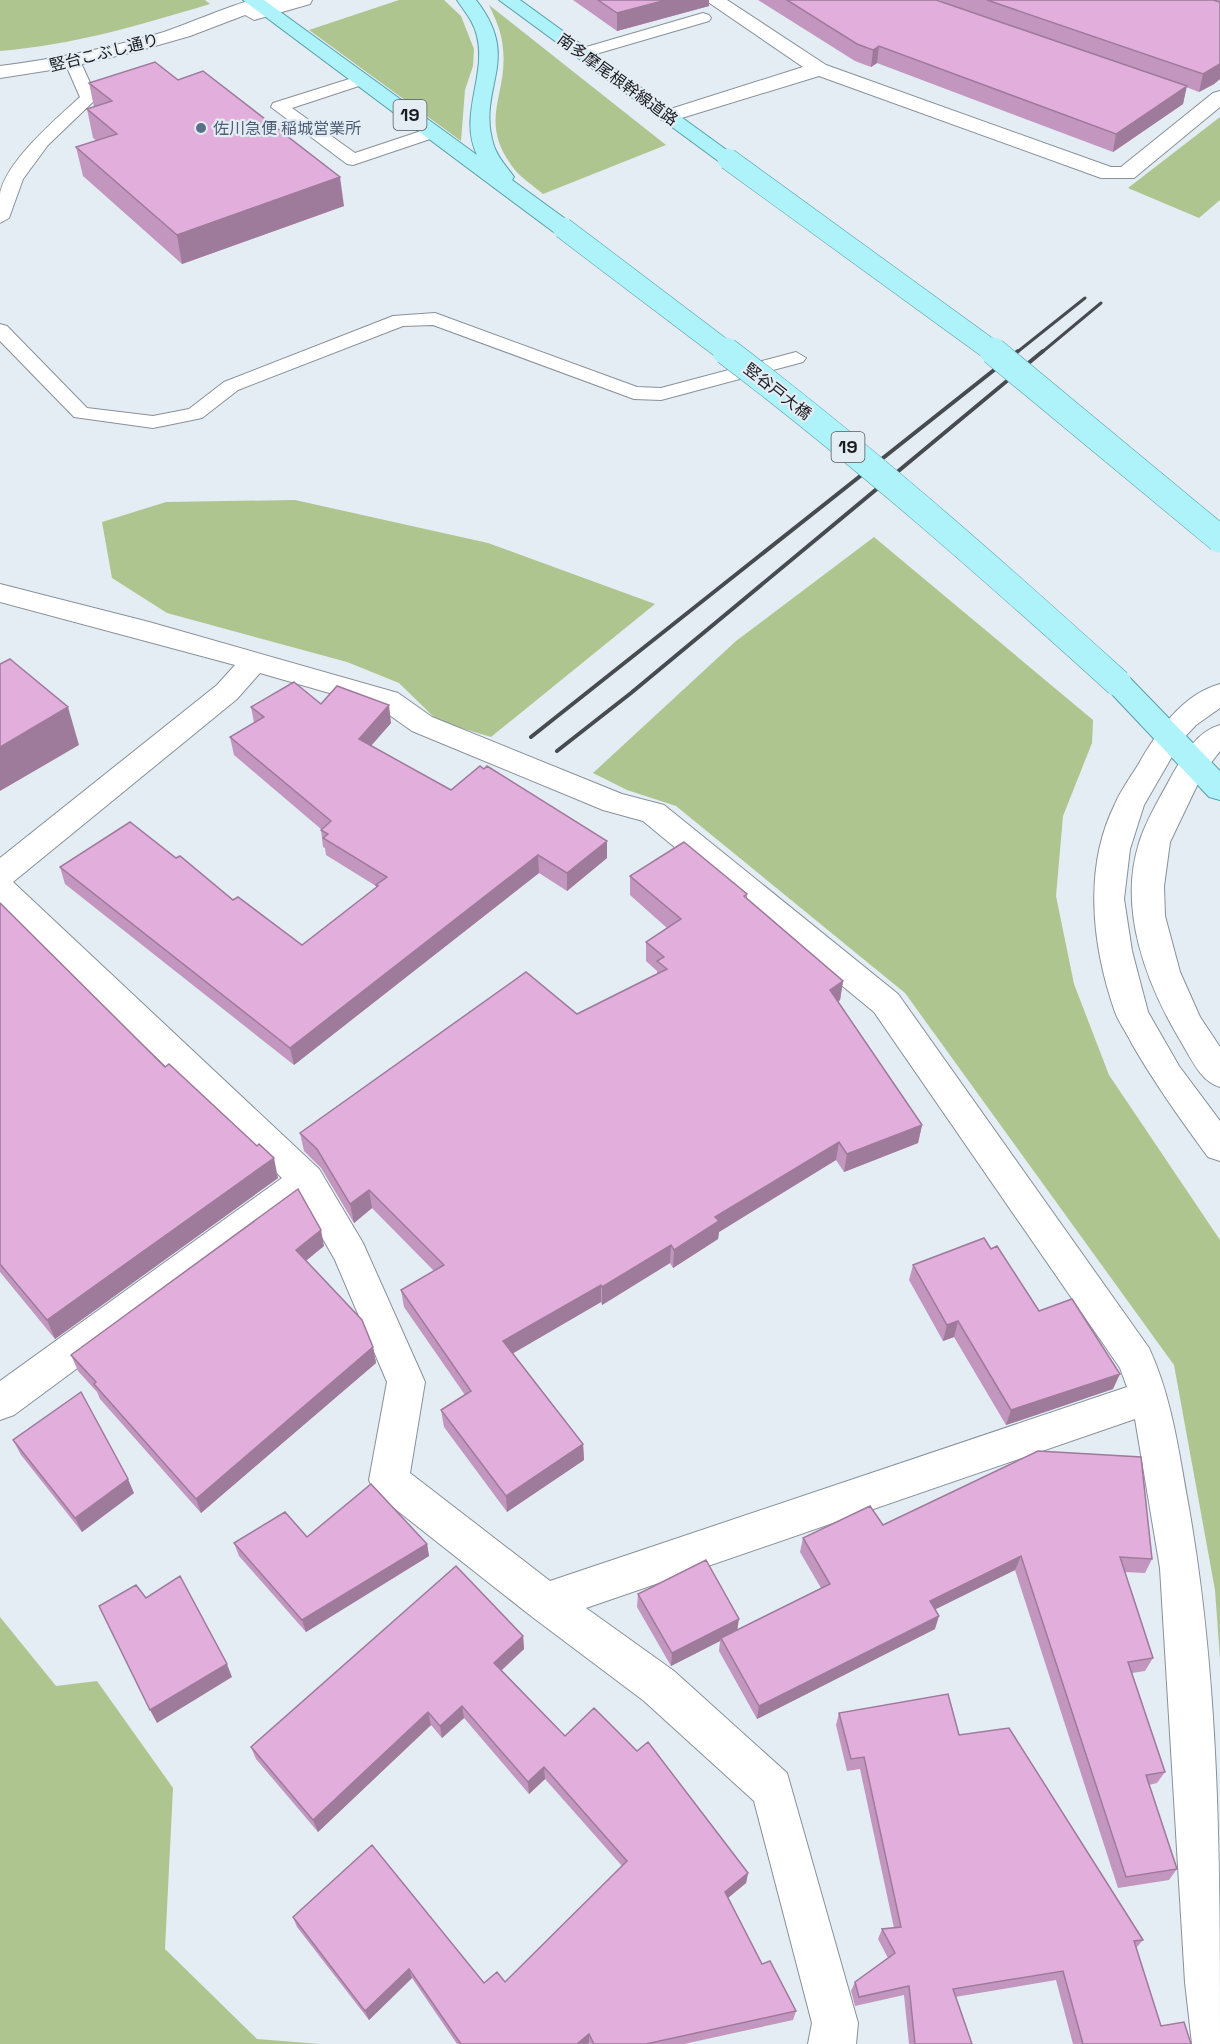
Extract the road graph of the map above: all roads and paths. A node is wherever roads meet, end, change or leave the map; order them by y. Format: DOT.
graph roads {
  1 [pos="466,0"];
  2 [pos="508,0"];
  3 [pos="714,0"];
  4 [pos="298,1"];
  5 [pos="263,2"];
  6 [pos="703,18"];
  7 [pos="582,52"];
  8 [pos="73,63"];
  9 [pos="819,69"];
  10 [pos="0,72"];
  11 [pos="362,80"];
  12 [pos="1186,96"];
  13 [pos="1215,100"];
  14 [pos="668,116"];
  15 [pos="433,132"];
  16 [pos="516,192"];
  17 [pos="0,218"];
  18 [pos="0,330"];
  19 [pos="796,358"];
  20 [pos="1220,539"];
  21 [pos="0,592"];
  22 [pos="254,662"];
  23 [pos="1220,694"];
  24 [pos="1170,735"];
  25 [pos="1220,735"];
  26 [pos="1194,761"];
  27 [pos="1220,790"];
  28 [pos="0,875"];
  29 [pos="0,888"];
  30 [pos="1220,1074"];
  31 [pos="1220,1147"];
  32 [pos="307,1179"];
  33 [pos="1150,1397"];
  34 [pos="0,1403"];
  35 [pos="545,1602"];
  36 [pos="832,2044"];
  37 [pos="1216,2044"];
  1 -- 16 [label="main road"];
  2 -- 7 [label="main road, 南多摩尾根幹線道路"];
  3 -- 9 [label="street"];
  4 -- 5 [label="street"];
  5 -- 8 [label="street, 竪台こぶし通り"];
  5 -- 8 [label="street"];
  5 -- 11 [label="main road, 19"];
  6 -- 7 [label="lane"];
  7 -- 14 [label="main road, 南多摩尾根幹線道路"];
  8 -- 10 [label="street, 竪台こぶし通り"];
  8 -- 17 [label="lane"];
  9 -- 13 [label="street"];
  9 -- 14 [label="street"];
  11 -- 15 [label="main road, 19"];
  11 -- 15 [label="lane"];
  12 -- 13 [label="street"];
  14 -- 20 [label="main road, 南多摩尾根幹線道路, bridge"];
  15 -- 16 [label="main road, 19"];
  16 -- 24 [label="main road, 竪谷戸大橋 / 19, bridge"];
  18 -- 19 [label="lane"];
  21 -- 22 [label="street"];
  22 -- 28 [label="street"];
  22 -- 33 [label="street"];
  23 -- 24 [label="street"];
  24 -- 26 [label="main road, 19"];
  24 -- 31 [label="street"];
  25 -- 26 [label="street"];
  26 -- 27 [label="main road, 19"];
  26 -- 30 [label="street"];
  29 -- 32 [label="street"];
  32 -- 34 [label="street"];
  32 -- 35 [label="street"];
  33 -- 35 [label="street"];
  33 -- 37 [label="street"];
  35 -- 36 [label="street"];
}
